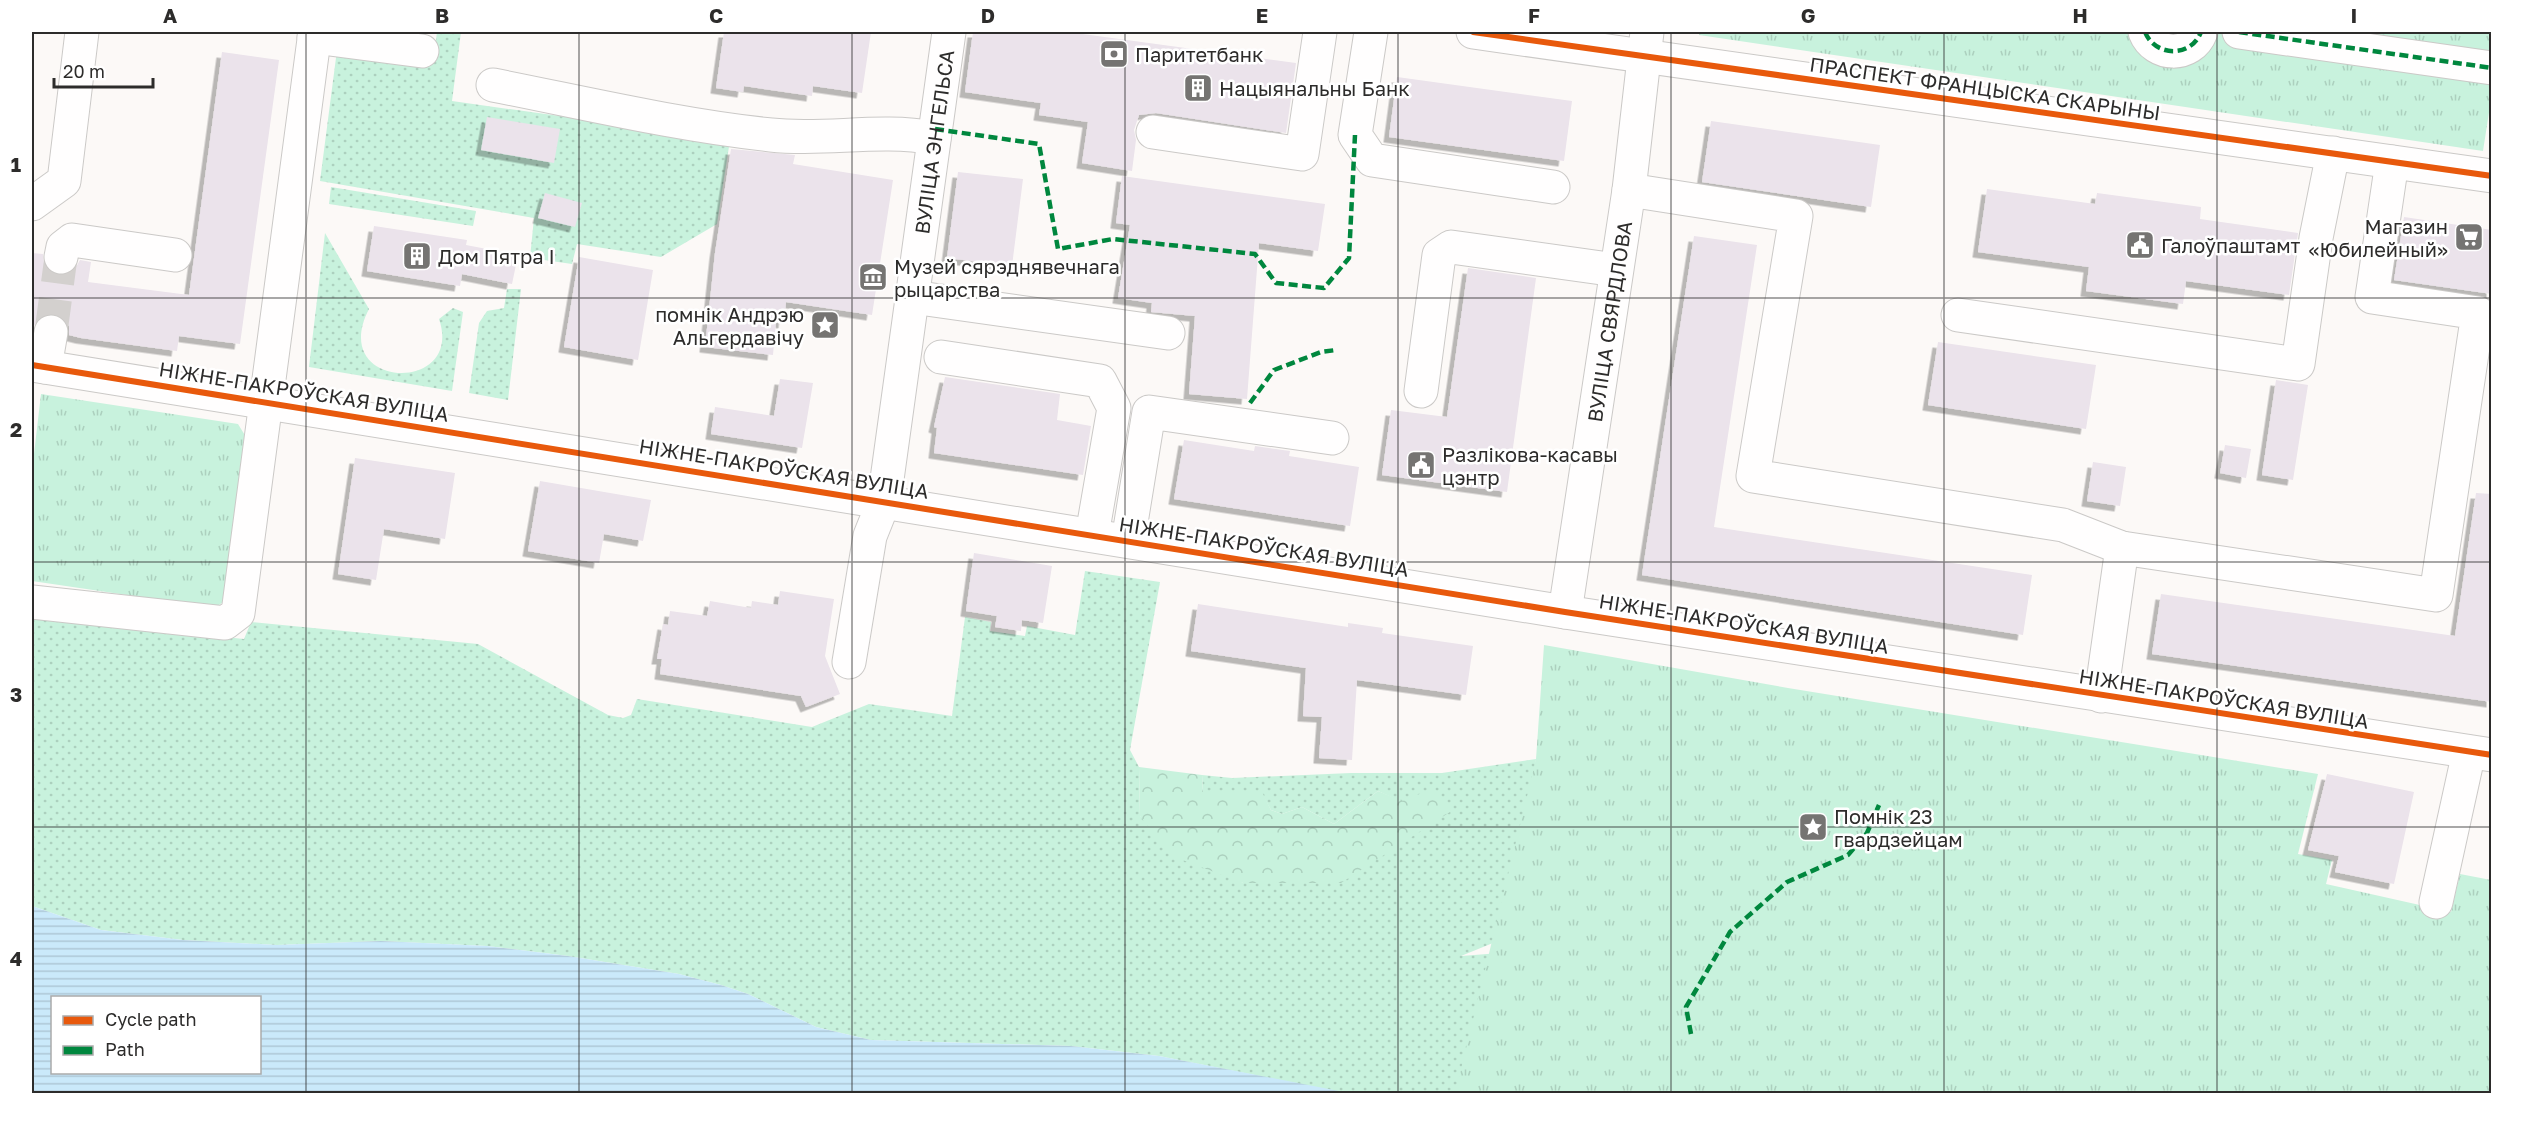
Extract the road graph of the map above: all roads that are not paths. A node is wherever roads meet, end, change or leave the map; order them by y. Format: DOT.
graph roads {
  1 [pos="82,32"];
  2 [pos="949,32"];
  3 [pos="1320,32"];
  4 [pos="1371,32"];
  5 [pos="1473,32"];
  6 [pos="2145,32"];
  7 [pos="2201,32"];
  8 [pos="2239,32"];
  9 [pos="314,34"];
  10 [pos="1646,44"];
  11 [pos="422,51"];
  12 [pos="2492,68"];
  13 [pos="493,85"];
  14 [pos="1153,132"];
  15 [pos="934,138"];
  16 [pos="2333,153"];
  17 [pos="2392,162"];
  18 [pos="2492,176"];
  19 [pos="1553,187"];
  20 [pos="1629,190"];
  21 [pos="32,204"];
  22 [pos="176,255"];
  23 [pos="62,257"];
  24 [pos="1616,270"];
  25 [pos="912,297"];
  26 [pos="1958,315"];
  27 [pos="51,332"];
  28 [pos="1168,333"];
  29 [pos="941,357"];
  30 [pos="38,366"];
  31 [pos="1421,391"];
  32 [pos="265,401"];
  33 [pos="1332,438"];
  34 [pos="884,501"];
  35 [pos="1092,535"];
  36 [pos="1128,541"];
  37 [pos="2121,548"];
  38 [pos="32,602"];
  39 [pos="1565,612"];
  40 [pos="849,662"];
  41 [pos="2101,696"];
  42 [pos="2480,754"];
  43 [pos="2436,902"];
  1 -- 21 [label="street"];
  2 -- 15 [label="street, ВУЛІЦА ЭНГЕЛЬСА"];
  3 -- 14 [label="street"];
  4 -- 19 [label="street"];
  5 -- 10 [label="street, ПРАСПЕКТ ФРАНЦЫСКА СКАРЫНЫ"];
  6 -- 7 [label="street"];
  8 -- 12 [label="street"];
  9 -- 11 [label="street"];
  9 -- 32 [label="street"];
  10 -- 16 [label="street, ПРАСПЕКТ ФРАНЦЫСКА СКАРЫНЫ"];
  10 -- 20 [label="street, ВУЛІЦА СВЯРДЛОВА"];
  13 -- 15 [label="street"];
  15 -- 25 [label="street, ВУЛІЦА ЭНГЕЛЬСА"];
  16 -- 17 [label="street, ПРАСПЕКТ ФРАНЦЫСКА СКАРЫНЫ"];
  16 -- 26 [label="street"];
  17 -- 18 [label="street, ПРАСПЕКТ ФРАНЦЫСКА СКАРЫНЫ"];
  17 -- 37 [label="street"];
  20 -- 24 [label="street, ВУЛІЦА СВЯРДЛОВА"];
  20 -- 37 [label="street"];
  22 -- 23 [label="street"];
  24 -- 31 [label="street"];
  24 -- 39 [label="street, ВУЛІЦА СВЯРДЛОВА"];
  25 -- 28 [label="street"];
  25 -- 34 [label="street, ВУЛІЦА ЭНГЕЛЬСА"];
  27 -- 30 [label="street"];
  29 -- 35 [label="street"];
  30 -- 32 [label="street, НІЖНЕ-ПАКРОЎСКАЯ ВУЛІЦА"];
  32 -- 34 [label="street, НІЖНЕ-ПАКРОЎСКАЯ ВУЛІЦА"];
  32 -- 38 [label="street"];
  33 -- 36 [label="street"];
  34 -- 35 [label="street, НІЖНЕ-ПАКРОЎСКАЯ ВУЛІЦА"];
  34 -- 40 [label="street, ВУЛІЦА ЭНГЕЛЬСА"];
  35 -- 36 [label="street, НІЖНЕ-ПАКРОЎСКАЯ ВУЛІЦА"];
  36 -- 39 [label="street, НІЖНЕ-ПАКРОЎСКАЯ ВУЛІЦА"];
  37 -- 41 [label="street"];
  39 -- 41 [label="street, НІЖНЕ-ПАКРОЎСКАЯ ВУЛІЦА"];
  41 -- 42 [label="street, НІЖНЕ-ПАКРОЎСКАЯ ВУЛІЦА"];
  42 -- 43 [label="street"];
}
